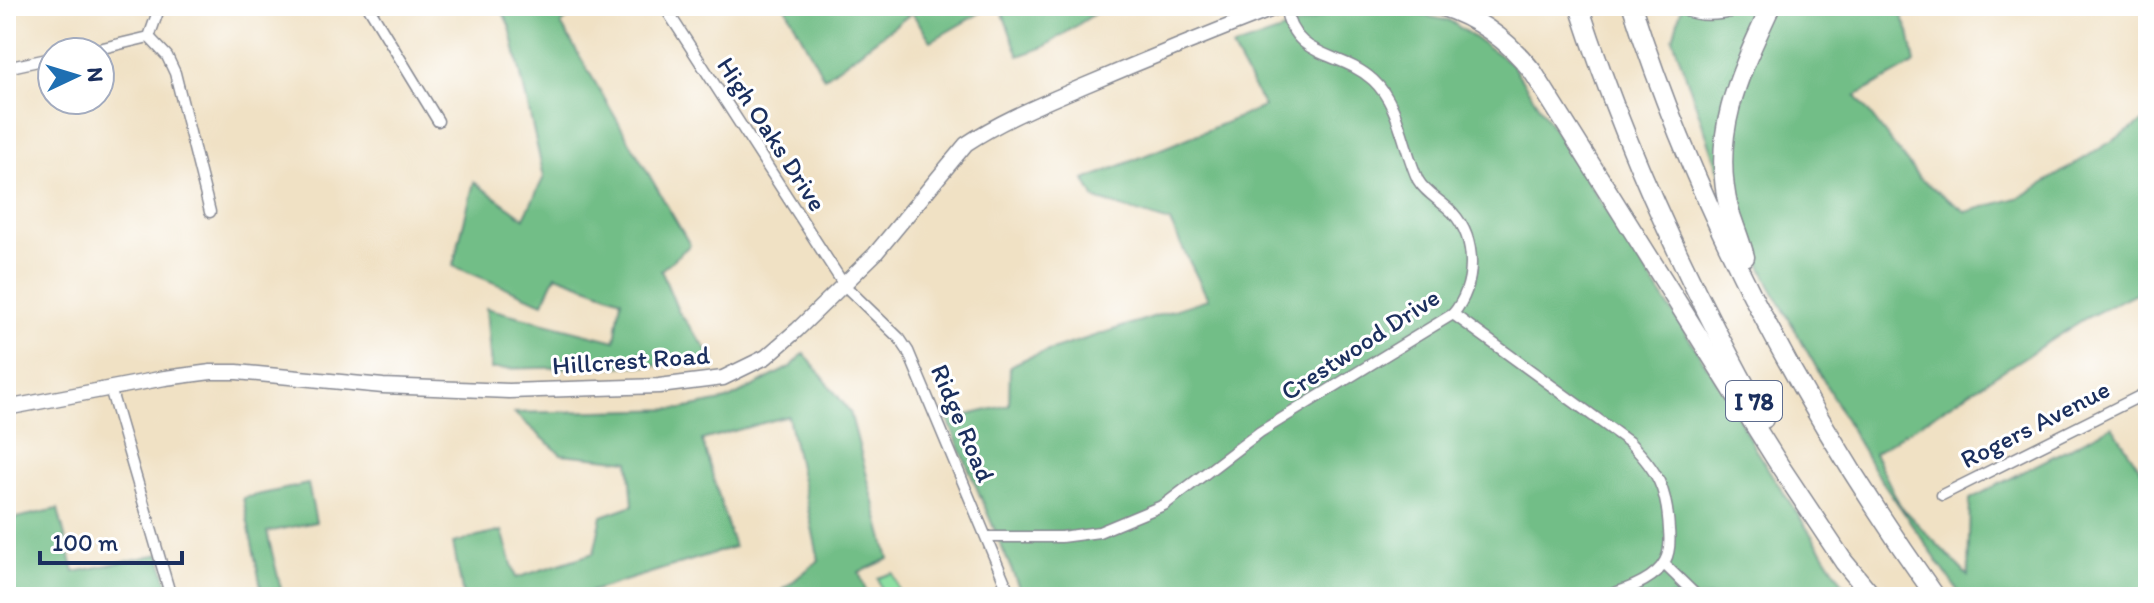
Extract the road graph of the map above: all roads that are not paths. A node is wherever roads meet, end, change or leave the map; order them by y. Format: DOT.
graph roads {
  1 [pos="160,6"];
  2 [pos="368,6"];
  3 [pos="664,6"];
  4 [pos="1283,6"];
  5 [pos="1440,6"];
  6 [pos="1579,6"];
  7 [pos="1632,6"];
  8 [pos="1685,6"];
  9 [pos="1738,6"];
  10 [pos="1771,6"];
  11 [pos="149,37"];
  12 [pos="116,45"];
  13 [pos="36,61"];
  14 [pos="6,68"];
  15 [pos="438,121"];
  16 [pos="210,212"];
  17 [pos="844,285"];
  18 [pos="1757,302"];
  19 [pos="1453,314"];
  20 [pos="110,388"];
  21 [pos="2148,392"];
  22 [pos="6,408"];
  23 [pos="1942,495"];
  24 [pos="987,537"];
  25 [pos="1664,564"];
  26 [pos="171,597"];
  27 [pos="1011,597"];
  28 [pos="1601,597"];
  29 [pos="1698,597"];
  30 [pos="1873,597"];
  31 [pos="1880,597"];
  32 [pos="1936,597"];
  1 -- 11 [label="street"];
  2 -- 15 [label="street"];
  3 -- 17 [label="street, High Oaks Drive"];
  4 -- 17 [label="main road, Hillcrest Road"];
  4 -- 19 [label="street, Crestwood Drive"];
  5 -- 30 [label="highway"];
  6 -- 31 [label="highway, I 78"];
  7 -- 18 [label="highway, I 78"];
  8 -- 9 [label="highway"];
  10 -- 18 [label="highway"];
  11 -- 12 [label="street"];
  11 -- 16 [label="street"];
  13 -- 14 [label="street"];
  17 -- 20 [label="main road, Hillcrest Road"];
  17 -- 24 [label="street, Ridge Road"];
  18 -- 32 [label="highway, I 78"];
  19 -- 24 [label="street, Crestwood Drive"];
  19 -- 25 [label="street"];
  20 -- 22 [label="main road, Hillcrest Road"];
  20 -- 26 [label="street"];
  21 -- 23 [label="street, Rogers Avenue"];
  24 -- 27 [label="street, Ridge Road"];
  25 -- 28 [label="street"];
  25 -- 29 [label="street"];
}
